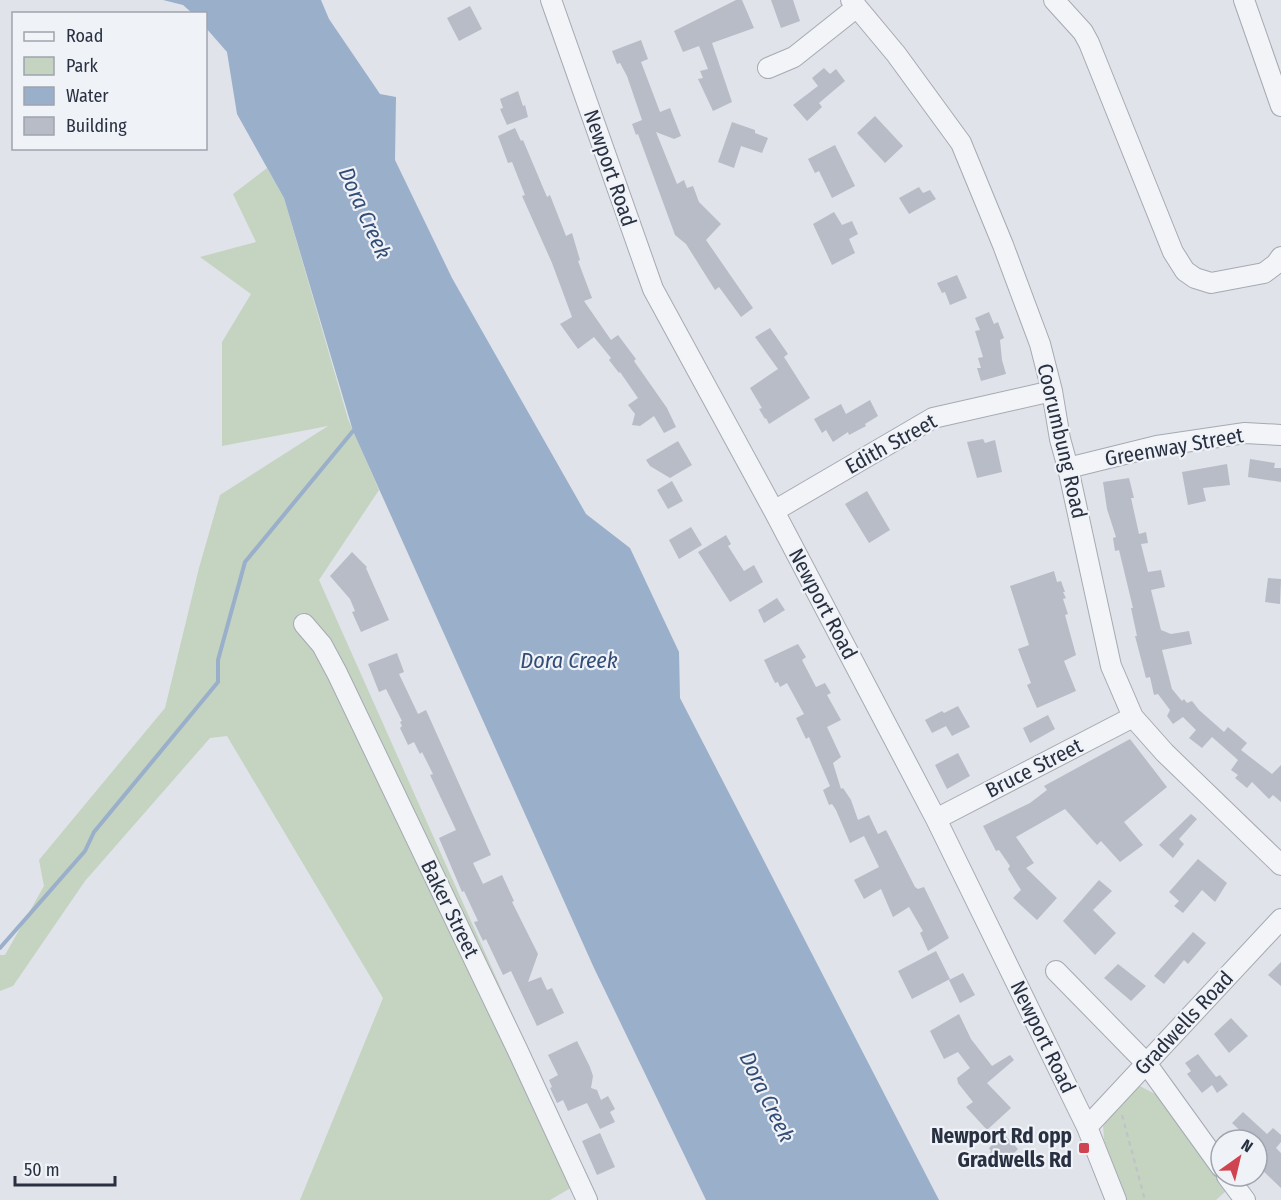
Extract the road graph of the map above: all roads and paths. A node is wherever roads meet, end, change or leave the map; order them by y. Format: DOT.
graph roads {
  1 [pos="551,0"];
  2 [pos="1054,0"];
  3 [pos="1244,0"];
  4 [pos="854,3"];
  5 [pos="768,68"];
  6 [pos="1281,106"];
  7 [pos="1281,257"];
  8 [pos="1052,391"];
  9 [pos="1281,435"];
  10 [pos="1068,468"];
  11 [pos="774,511"];
  12 [pos="304,624"];
  13 [pos="1133,717"];
  14 [pos="936,819"];
  15 [pos="1281,865"];
  16 [pos="1281,919"];
  17 [pos="1056,971"];
  18 [pos="1146,1063"];
  19 [pos="1122,1108"];
  20 [pos="1088,1127"];
  21 [pos="1209,1150"];
  22 [pos="587,1200"];
  23 [pos="1116,1200"];
  24 [pos="1145,1200"];
  1 -- 11 [label="street, Newport Road"];
  2 -- 7 [label="street"];
  3 -- 6 [label="street"];
  4 -- 5 [label="street"];
  4 -- 8 [label="street, Coorumbung Road"];
  8 -- 10 [label="street, Coorumbung Road"];
  8 -- 11 [label="street, Edith Street"];
  9 -- 10 [label="street, Greenway Street"];
  10 -- 13 [label="street, Coorumbung Road"];
  11 -- 14 [label="street, Newport Road"];
  12 -- 22 [label="street, Baker Street"];
  13 -- 14 [label="street, Bruce Street"];
  13 -- 15 [label="street, Coorumbung Road"];
  14 -- 20 [label="street, Newport Road"];
  16 -- 18 [label="street, Gradwells Road"];
  17 -- 18 [label="street"];
  18 -- 20 [label="street, Gradwells Road"];
  18 -- 21 [label="street"];
  19 -- 24 [label="path"];
  20 -- 23 [label="street, Newport Road"];
}
